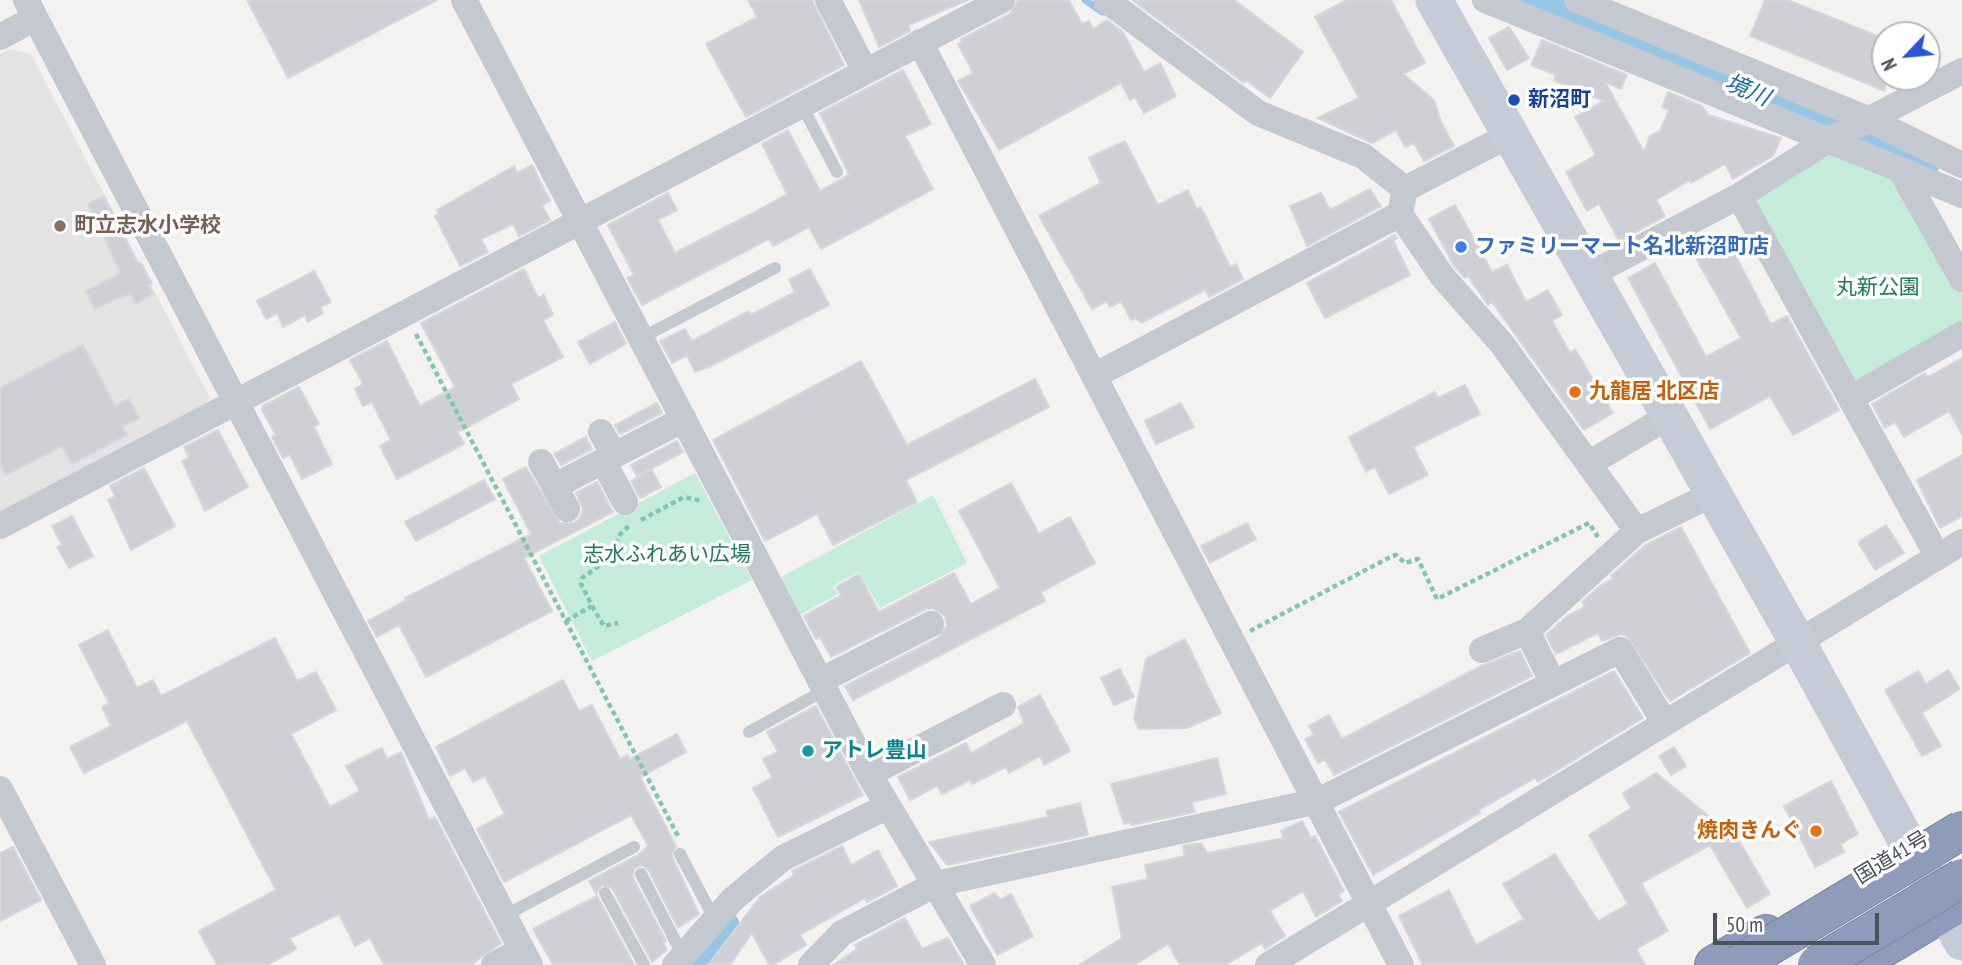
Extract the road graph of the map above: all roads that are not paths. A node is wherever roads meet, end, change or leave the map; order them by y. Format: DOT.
graph roads {
  1 [pos="464,0"];
  2 [pos="828,0"];
  3 [pos="1002,0"];
  4 [pos="1105,0"];
  5 [pos="1434,0"];
  6 [pos="1485,0"];
  7 [pos="1577,0"];
  8 [pos="30,9"];
  9 [pos="0,37"];
  10 [pos="920,42"];
  11 [pos="865,71"];
  12 [pos="1962,71"];
  13 [pos="801,104"];
  14 [pos="1869,121"];
  15 [pos="1510,135"];
  16 [pos="1827,141"];
  17 [pos="1962,165"];
  18 [pos="1900,169"];
  19 [pos="837,172"];
  20 [pos="1962,195"];
  21 [pos="1739,196"];
  22 [pos="1403,202"];
  23 [pos="581,220"];
  24 [pos="775,268"];
  25 [pos="1589,275"];
  26 [pos="1962,279"];
  27 [pos="1962,334"];
  28 [pos="641,338"];
  29 [pos="1096,375"];
  30 [pos="1851,398"];
  31 [pos="236,401"];
  32 [pos="1669,416"];
  33 [pos="684,419"];
  34 [pos="601,432"];
  35 [pos="608,458"];
  36 [pos="541,461"];
  37 [pos="1590,463"];
  38 [pos="555,485"];
  39 [pos="1713,494"];
  40 [pos="625,502"];
  41 [pos="567,509"];
  42 [pos="0,526"];
  43 [pos="1637,531"];
  44 [pos="1962,542"];
  45 [pos="1938,557"];
  46 [pos="931,624"];
  47 [pos="1527,631"];
  48 [pos="1798,643"];
  49 [pos="1482,650"];
  50 [pos="1553,683"];
  51 [pos="823,686"];
  52 [pos="1003,705"];
  53 [pos="1665,723"];
  54 [pos="750,732"];
  55 [pos="869,774"];
  56 [pos="0,789"];
  57 [pos="1318,801"];
  58 [pos="888,806"];
  59 [pos="1962,816"];
  60 [pos="1962,830"];
  61 [pos="634,847"];
  62 [pos="1908,848"];
  63 [pos="680,854"];
  64 [pos="1962,857"];
  65 [pos="641,874"];
  66 [pos="936,884"];
  67 [pos="606,893"];
  68 [pos="1371,903"];
  69 [pos="1958,908"];
  70 [pos="504,916"];
  71 [pos="714,918"];
  72 [pos="526,958"];
  73 [pos="678,959"];
  74 [pos="93,965"];
  75 [pos="494,965"];
  76 [pos="644,965"];
  77 [pos="811,965"];
  78 [pos="983,965"];
  79 [pos="1268,965"];
  80 [pos="1401,965"];
  81 [pos="1714,965"];
  82 [pos="1738,965"];
  83 [pos="1782,965"];
  84 [pos="1817,965"];
  85 [pos="1856,965"];
  1 -- 23 [label="street"];
  2 -- 11 [label="street"];
  3 -- 10 [label="street"];
  4 -- 22 [label="street"];
  5 -- 15 [label="street"];
  6 -- 16 [label="street"];
  7 -- 14 [label="street"];
  8 -- 9 [label="street"];
  8 -- 31 [label="street"];
  10 -- 11 [label="street"];
  10 -- 29 [label="street"];
  11 -- 13 [label="street"];
  12 -- 14 [label="street"];
  13 -- 19 [label="lane"];
  13 -- 23 [label="street"];
  14 -- 16 [label="street"];
  14 -- 17 [label="street"];
  15 -- 22 [label="street"];
  15 -- 25 [label="street"];
  16 -- 18 [label="street"];
  16 -- 21 [label="street"];
  18 -- 20 [label="street"];
  18 -- 26 [label="street"];
  21 -- 25 [label="street"];
  21 -- 30 [label="street"];
  22 -- 29 [label="street"];
  22 -- 37 [label="street"];
  23 -- 28 [label="street"];
  23 -- 31 [label="street"];
  24 -- 28 [label="lane"];
  25 -- 32 [label="street"];
  27 -- 30 [label="street"];
  28 -- 33 [label="street"];
  29 -- 57 [label="street"];
  30 -- 45 [label="street"];
  31 -- 42 [label="street"];
  31 -- 70 [label="street"];
  32 -- 37 [label="street"];
  32 -- 39 [label="street"];
  33 -- 35 [label="street"];
  33 -- 51 [label="street"];
  34 -- 35 [label="street"];
  35 -- 38 [label="street"];
  35 -- 40 [label="street"];
  36 -- 38 [label="street"];
  37 -- 43 [label="street"];
  38 -- 41 [label="street"];
  39 -- 43 [label="street"];
  39 -- 48 [label="street"];
  43 -- 47 [label="street"];
  44 -- 45 [label="street"];
  45 -- 48 [label="street"];
  46 -- 51 [label="street"];
  47 -- 49 [label="street"];
  47 -- 50 [label="street"];
  48 -- 53 [label="street"];
  48 -- 62 [label="street"];
  50 -- 53 [label="street"];
  50 -- 57 [label="street"];
  51 -- 54 [label="lane"];
  51 -- 55 [label="street"];
  52 -- 55 [label="street"];
  53 -- 68 [label="street"];
  55 -- 58 [label="street"];
  56 -- 74 [label="street"];
  57 -- 66 [label="street"];
  57 -- 68 [label="street"];
  58 -- 66 [label="street"];
  58 -- 71 [label="street"];
  59 -- 62 [label="highway, 国道41号"];
  60 -- 82 [label="highway, bridge"];
  61 -- 70 [label="lane"];
  62 -- 69 [label="street"];
  62 -- 81 [label="highway, 国道41号"];
  63 -- 71 [label="lane"];
  64 -- 83 [label="highway"];
  65 -- 73 [label="lane"];
  66 -- 77 [label="street"];
  66 -- 78 [label="street"];
  67 -- 76 [label="lane"];
  68 -- 79 [label="street"];
  68 -- 80 [label="street"];
  69 -- 84 [label="highway, bridge"];
  69 -- 85 [label="highway"];
  70 -- 72 [label="street"];
  71 -- 73 [label="street"];
  72 -- 75 [label="street"];
}
